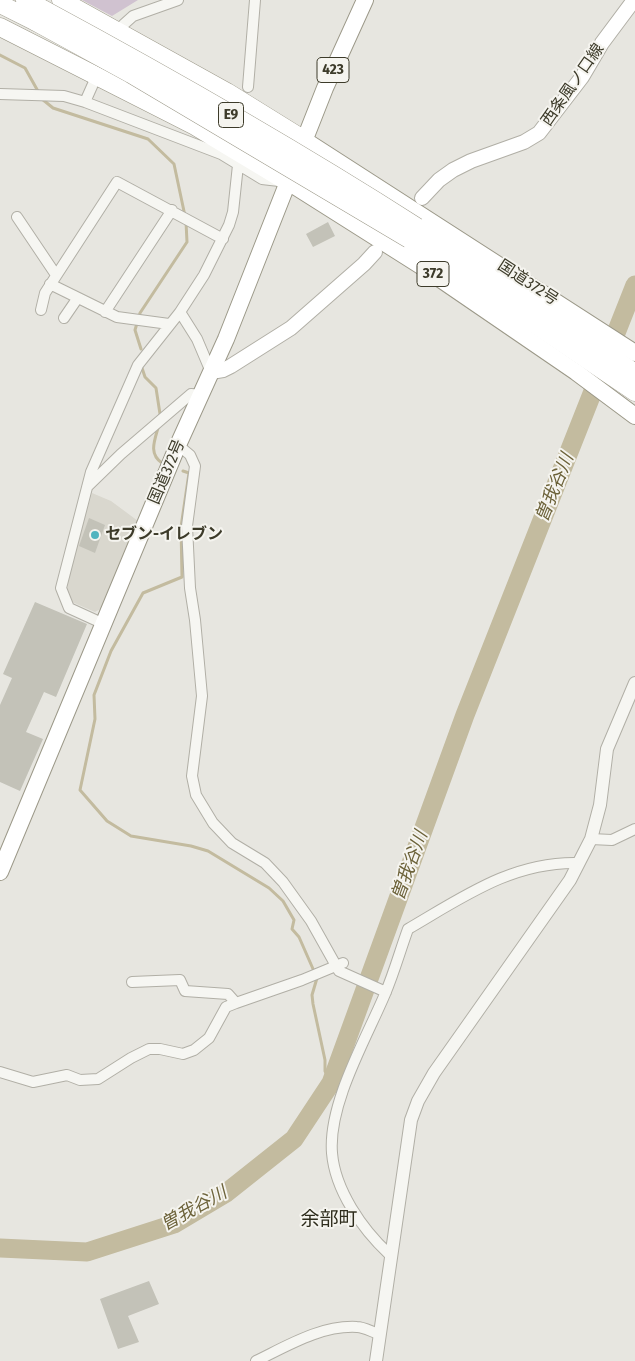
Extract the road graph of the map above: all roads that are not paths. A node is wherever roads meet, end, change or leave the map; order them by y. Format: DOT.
graph roads {
  1 [pos="25,0"];
  2 [pos="61,0"];
  3 [pos="178,0"];
  4 [pos="255,0"];
  5 [pos="365,0"];
  6 [pos="634,0"];
  7 [pos="0,4"];
  8 [pos="39,15"];
  9 [pos="123,25"];
  10 [pos="0,27"];
  11 [pos="93,84"];
  12 [pos="248,87"];
  13 [pos="0,94"];
  14 [pos="86,102"];
  15 [pos="306,141"];
  16 [pos="238,165"];
  17 [pos="288,182"];
  18 [pos="422,198"];
  19 [pos="181,215"];
  20 [pos="17,217"];
  21 [pos="411,227"];
  22 [pos="389,236"];
  23 [pos="222,239"];
  24 [pos="374,252"];
  25 [pos="483,278"];
  26 [pos="53,280"];
  27 [pos="77,299"];
  28 [pos="41,310"];
  29 [pos="105,312"];
  30 [pos="180,312"];
  31 [pos="64,318"];
  32 [pos="169,324"];
  33 [pos="635,352"];
  34 [pos="212,372"];
  35 [pos="635,373"];
  36 [pos="635,392"];
  37 [pos="202,395"];
  38 [pos="634,416"];
  39 [pos="178,445"];
  40 [pos="87,487"];
  41 [pos="104,624"];
  42 [pos="635,683"];
  43 [pos="630,705"];
  44 [pos="635,829"];
  45 [pos="591,839"];
  46 [pos="579,863"];
  47 [pos="0,872"];
  48 [pos="335,967"];
  49 [pos="132,982"];
  50 [pos="382,991"];
  51 [pos="236,1003"];
  52 [pos="0,1072"];
  53 [pos="389,1254"];
  54 [pos="379,1334"];
  55 [pos="256,1361"];
  56 [pos="376,1361"];
  1 -- 8 [label="highway, E9"];
  2 -- 15 [label="highway"];
  3 -- 9 [label="street"];
  4 -- 12 [label="street"];
  5 -- 15 [label="highway, 423"];
  6 -- 18 [label="main road, 西条風ノ口線"];
  7 -- 8 [label="highway, E9"];
  8 -- 21 [label="highway, E9, bridge"];
  10 -- 17 [label="highway"];
  11 -- 14 [label="street"];
  13 -- 14 [label="street"];
  14 -- 16 [label="street"];
  15 -- 17 [label="highway, 国道372号"];
  15 -- 33 [label="highway, 国道372号 / 372"];
  16 -- 17 [label="street"];
  16 -- 23 [label="street"];
  17 -- 34 [label="highway, 国道372号"];
  17 -- 38 [label="highway, 372"];
  19 -- 23 [label="street"];
  19 -- 26 [label="street"];
  19 -- 29 [label="street"];
  20 -- 26 [label="street"];
  21 -- 22 [label="main road"];
  21 -- 25 [label="highway, E9"];
  23 -- 30 [label="street"];
  24 -- 34 [label="main road"];
  25 -- 35 [label="highway, E9"];
  25 -- 36 [label="highway, E9"];
  26 -- 27 [label="street"];
  26 -- 28 [label="street"];
  27 -- 29 [label="street"];
  27 -- 31 [label="street"];
  29 -- 32 [label="street"];
  30 -- 32 [label="street"];
  30 -- 34 [label="street"];
  32 -- 40 [label="street"];
  34 -- 37 [label="highway, 国道372号"];
  37 -- 39 [label="highway, 国道372号"];
  37 -- 40 [label="street"];
  39 -- 41 [label="highway, 国道372号"];
  39 -- 48 [label="street"];
  40 -- 41 [label="street"];
  41 -- 47 [label="highway, 国道372号"];
  42 -- 43 [label="street"];
  43 -- 45 [label="street"];
  44 -- 45 [label="street"];
  45 -- 46 [label="street"];
  46 -- 50 [label="street"];
  46 -- 53 [label="street"];
  48 -- 50 [label="street"];
  48 -- 51 [label="street"];
  49 -- 51 [label="street"];
  50 -- 53 [label="street"];
  51 -- 52 [label="street"];
  53 -- 54 [label="street"];
  54 -- 55 [label="street"];
  54 -- 56 [label="street"];
}
